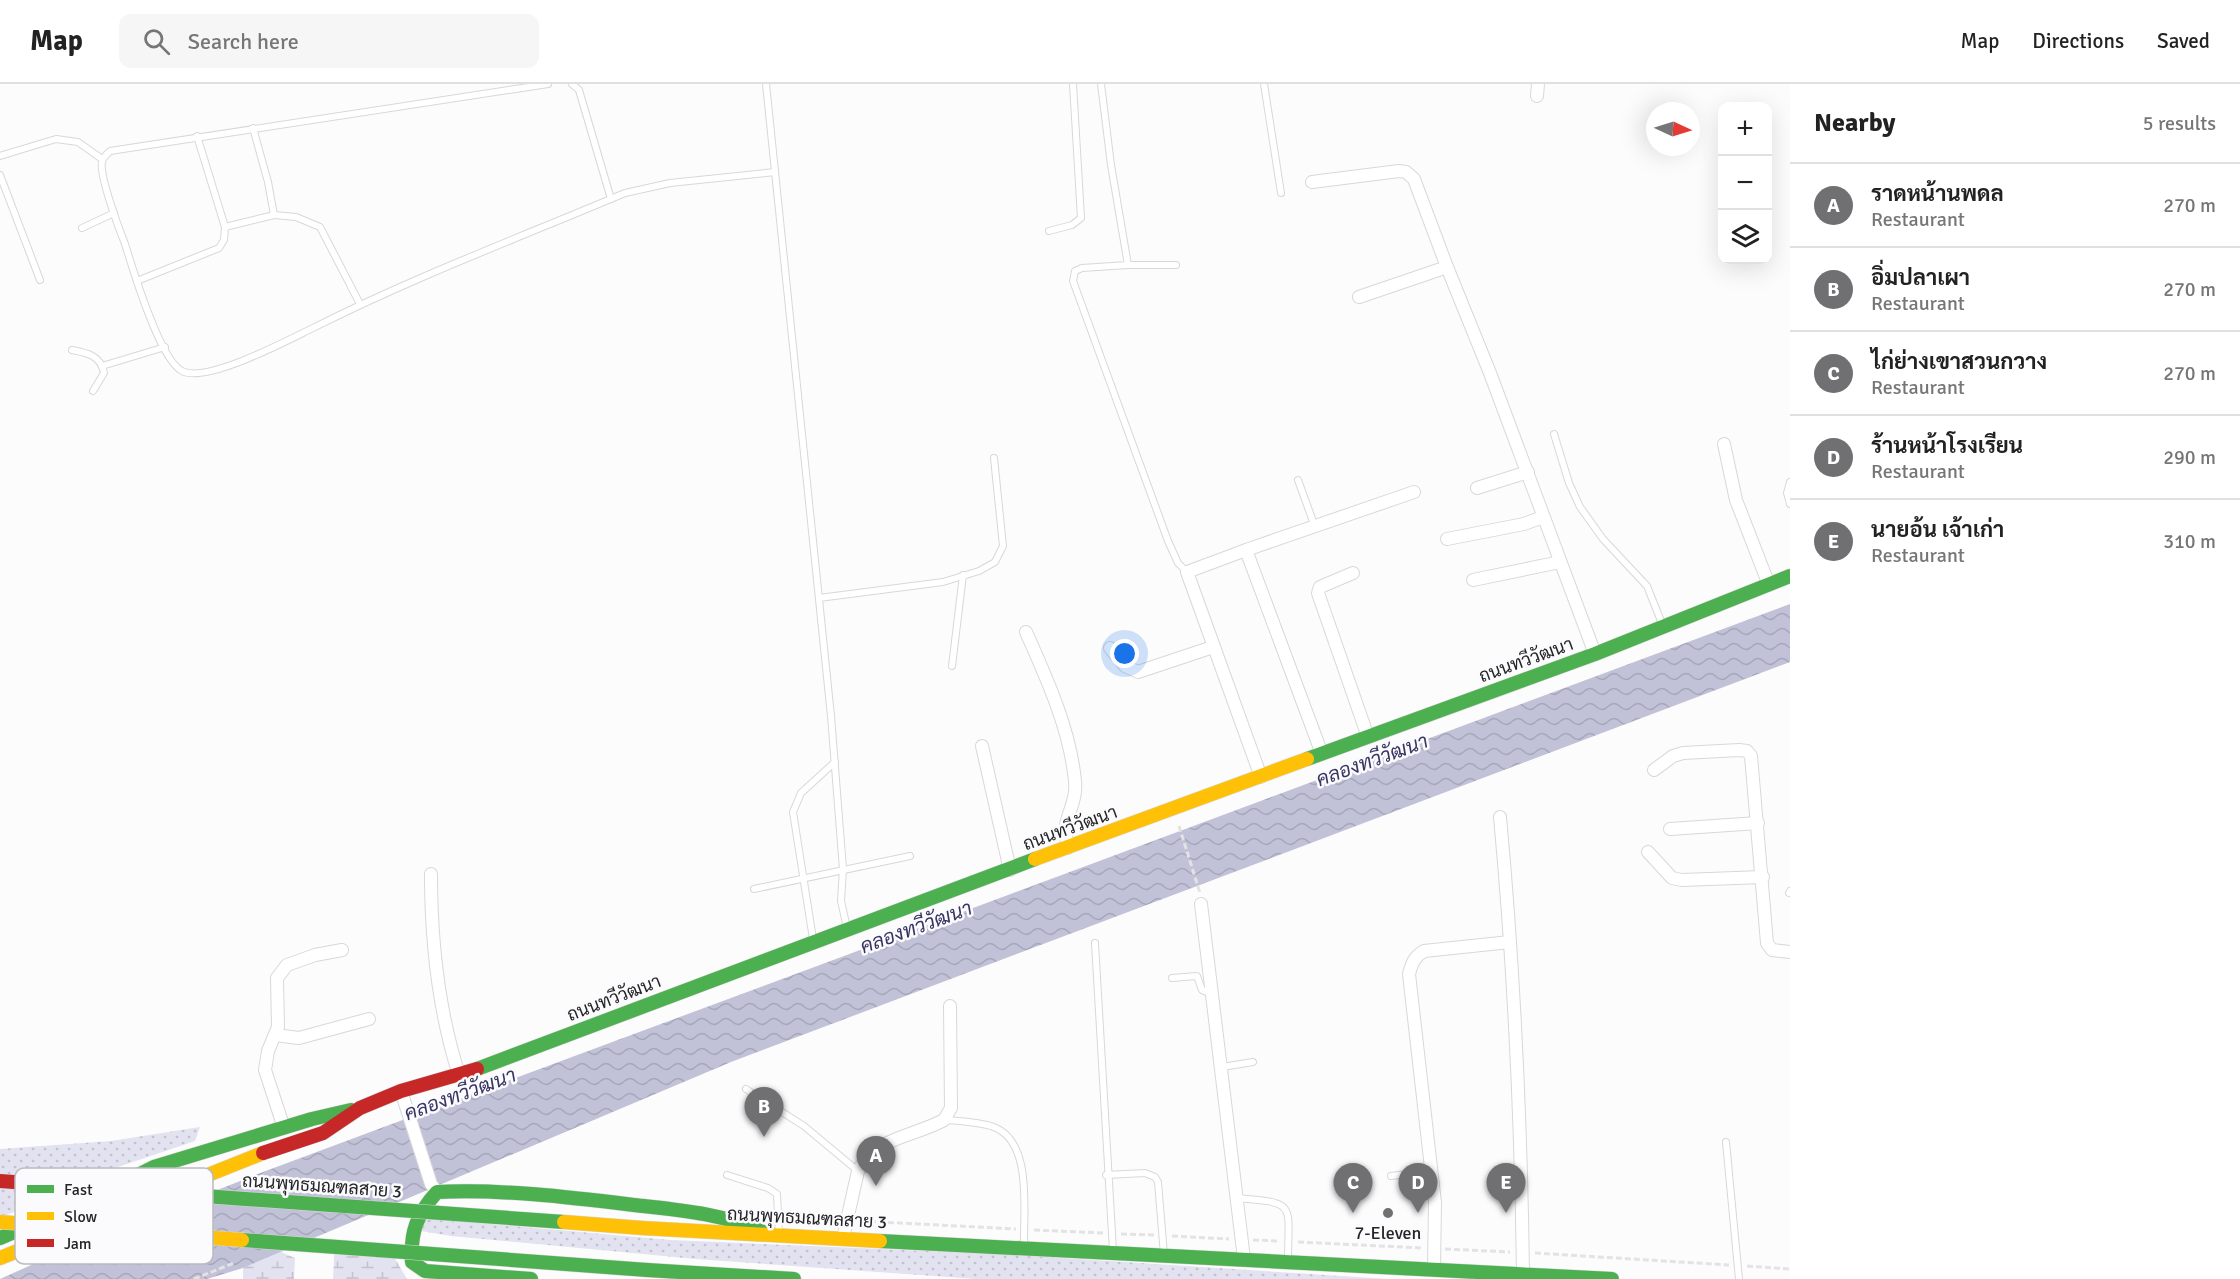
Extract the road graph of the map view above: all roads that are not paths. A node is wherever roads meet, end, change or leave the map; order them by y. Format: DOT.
graph roads {
  1 [pos="548,84"];
  2 [pos="572,84"];
  3 [pos="765,84"];
  4 [pos="1073,84"];
  5 [pos="1101,84"];
  6 [pos="1264,84"];
  7 [pos="253,128"];
  8 [pos="197,136"];
  9 [pos="0,156"];
  10 [pos="102,159"];
  11 [pos="775,172"];
  12 [pos="0,175"];
  13 [pos="1312,182"];
  14 [pos="1281,193"];
  15 [pos="611,199"];
  16 [pos="114,213"];
  17 [pos="274,215"];
  18 [pos="225,227"];
  19 [pos="82,228"];
  20 [pos="1049,231"];
  21 [pos="1128,265"];
  22 [pos="1176,265"];
  23 [pos="1447,267"];
  24 [pos="40,280"];
  25 [pos="137,281"];
  26 [pos="1359,297"];
  27 [pos="360,304"];
  28 [pos="165,347"];
  29 [pos="72,350"];
  30 [pos="102,366"];
  31 [pos="93,391"];
  32 [pos="1554,434"];
  33 [pos="1724,444"];
  34 [pos="994,458"];
  35 [pos="1527,472"];
  36 [pos="1298,480"];
  37 [pos="1790,482"];
  38 [pos="1478,488"];
  39 [pos="1414,492"];
  40 [pos="1790,504"];
  41 [pos="1543,517"];
  42 [pos="1315,527"];
  43 [pos="1447,539"];
  44 [pos="1246,550"];
  45 [pos="1560,562"];
  46 [pos="1187,572"];
  47 [pos="1353,573"];
  48 [pos="963,575"];
  49 [pos="1790,576"];
  50 [pos="1473,580"];
  51 [pos="1768,585"];
  52 [pos="819,598"];
  53 [pos="1663,627"];
  54 [pos="1026,632"];
  55 [pos="1213,647"];
  56 [pos="1110,648"];
  57 [pos="1595,654"];
  58 [pos="952,666"];
  59 [pos="1368,737"];
  60 [pos="982,746"];
  61 [pos="1322,754"];
  62 [pos="835,762"];
  63 [pos="1654,770"];
  64 [pos="1261,777"];
  65 [pos="1500,817"];
  66 [pos="1758,823"];
  67 [pos="1670,829"];
  68 [pos="1068,848"];
  69 [pos="1648,852"];
  70 [pos="910,856"];
  71 [pos="843,869"];
  72 [pos="1010,870"];
  73 [pos="431,874"];
  74 [pos="1762,877"];
  75 [pos="804,878"];
  76 [pos="754,889"];
  77 [pos="1201,899"];
  78 [pos="847,930"];
  79 [pos="814,940"];
  80 [pos="1510,942"];
  81 [pos="1095,943"];
  82 [pos="342,950"];
  83 [pos="1790,952"];
  84 [pos="1172,978"];
  85 [pos="1213,994"];
  86 [pos="950,1005"];
  87 [pos="369,1019"];
  88 [pos="275,1035"];
  89 [pos="1253,1062"];
  90 [pos="1222,1067"];
  91 [pos="459,1076"];
  92 [pos="746,1089"];
  93 [pos="401,1091"];
  94 [pos="360,1108"];
  95 [pos="944,1120"];
  96 [pos="284,1128"];
  97 [pos="1726,1142"];
  98 [pos="152,1168"];
  99 [pos="1430,1170"];
  100 [pos="858,1171"];
  101 [pos="213,1172"];
  102 [pos="727,1175"];
  103 [pos="1106,1176"];
  104 [pos="1391,1176"];
  105 [pos="0,1181"];
  106 [pos="15,1182"];
  107 [pos="434,1188"];
  108 [pos="213,1197"];
  109 [pos="1237,1198"];
  110 [pos="0,1222"];
  111 [pos="15,1223"];
  112 [pos="15,1232"];
  113 [pos="773,1235"];
  114 [pos="0,1238"];
  115 [pos="213,1238"];
  116 [pos="843,1238"];
  117 [pos="1024,1247"];
  118 [pos="15,1252"];
  119 [pos="1113,1252"];
  120 [pos="1164,1254"];
  121 [pos="0,1258"];
  122 [pos="1244,1259"];
  123 [pos="1288,1261"];
  124 [pos="1434,1268"];
  125 [pos="1523,1273"];
  126 [pos="461,1277"];
  127 [pos="531,1279"];
  128 [pos="794,1279"];
  129 [pos="1612,1279"];
  130 [pos="1739,1279"];
  1 -- 7 [label="lane"];
  2 -- 15 [label="lane"];
  3 -- 11 [label="lane"];
  4 -- 20 [label="lane"];
  5 -- 21 [label="lane"];
  6 -- 14 [label="lane"];
  7 -- 8 [label="lane"];
  7 -- 17 [label="lane"];
  8 -- 10 [label="lane"];
  8 -- 18 [label="lane"];
  9 -- 10 [label="lane"];
  10 -- 16 [label="lane"];
  11 -- 15 [label="lane"];
  11 -- 52 [label="lane"];
  12 -- 24 [label="lane"];
  13 -- 23 [label="street"];
  15 -- 27 [label="lane"];
  16 -- 19 [label="lane"];
  16 -- 25 [label="lane"];
  17 -- 18 [label="lane"];
  17 -- 27 [label="lane"];
  18 -- 25 [label="lane"];
  21 -- 22 [label="lane"];
  21 -- 46 [label="lane"];
  23 -- 26 [label="street"];
  23 -- 35 [label="street"];
  25 -- 28 [label="lane"];
  27 -- 28 [label="lane"];
  28 -- 30 [label="lane"];
  29 -- 30 [label="lane"];
  30 -- 31 [label="lane"];
  32 -- 53 [label="lane"];
  33 -- 51 [label="street"];
  34 -- 48 [label="lane"];
  35 -- 38 [label="street"];
  35 -- 41 [label="street"];
  36 -- 42 [label="lane"];
  37 -- 40 [label="lane"];
  39 -- 42 [label="street"];
  41 -- 43 [label="street"];
  41 -- 45 [label="street"];
  42 -- 44 [label="street"];
  44 -- 46 [label="street"];
  44 -- 61 [label="street"];
  45 -- 50 [label="street"];
  45 -- 57 [label="street"];
  46 -- 55 [label="street"];
  47 -- 59 [label="street"];
  48 -- 52 [label="lane"];
  48 -- 58 [label="lane"];
  49 -- 51 [label="main road, ถนนทวีวัฒนา"];
  51 -- 53 [label="main road, ถนนทวีวัฒนา"];
  52 -- 62 [label="lane"];
  53 -- 57 [label="main road, ถนนทวีวัฒนา"];
  54 -- 68 [label="street"];
  55 -- 56 [label="street"];
  55 -- 64 [label="street"];
  57 -- 59 [label="main road, ถนนทวีวัฒนา"];
  59 -- 61 [label="main road, ถนนทวีวัฒนา"];
  60 -- 72 [label="street"];
  61 -- 64 [label="main road, ถนนทวีวัฒนา"];
  62 -- 71 [label="lane"];
  62 -- 75 [label="lane"];
  63 -- 66 [label="street"];
  64 -- 68 [label="main road, ถนนทวีวัฒนา"];
  65 -- 80 [label="street"];
  66 -- 67 [label="street"];
  66 -- 74 [label="street"];
  68 -- 72 [label="main road, ถนนทวีวัฒนา"];
  69 -- 74 [label="street"];
  70 -- 71 [label="lane"];
  71 -- 75 [label="lane"];
  71 -- 78 [label="lane"];
  72 -- 78 [label="main road, ถนนทวีวัฒนา"];
  73 -- 91 [label="street"];
  74 -- 83 [label="street"];
  75 -- 76 [label="lane"];
  75 -- 79 [label="lane"];
  77 -- 85 [label="street"];
  78 -- 79 [label="main road, ถนนทวีวัฒนา"];
  79 -- 91 [label="main road, ถนนทวีวัฒนา"];
  80 -- 99 [label="street"];
  80 -- 125 [label="street"];
  81 -- 103 [label="lane"];
  82 -- 88 [label="street"];
  84 -- 85 [label="lane"];
  85 -- 90 [label="street"];
  86 -- 95 [label="street"];
  87 -- 88 [label="street"];
  88 -- 96 [label="street"];
  89 -- 90 [label="lane"];
  90 -- 109 [label="street"];
  91 -- 93 [label="main road, ถนนทวีวัฒนา"];
  92 -- 100 [label="lane"];
  93 -- 94 [label="main road, ถนนทวีวัฒนา"];
  93 -- 107 [label="street"];
  94 -- 96 [label="main road, ถนนทวีวัฒนา"];
  94 -- 101 [label="main road, ถนนทวีวัฒนา"];
  95 -- 100 [label="street"];
  95 -- 117 [label="lane"];
  96 -- 98 [label="main road, ถนนทวีวัฒนา"];
  97 -- 130 [label="lane"];
  99 -- 104 [label="lane"];
  99 -- 124 [label="street"];
  100 -- 116 [label="street"];
  102 -- 113 [label="lane"];
  103 -- 119 [label="lane"];
  103 -- 120 [label="lane"];
  105 -- 106 [label="main road, ถนนพุทธมณฑลสาย 3, bridge"];
  107 -- 113 [label="main road"];
  107 -- 126 [label="main road"];
  108 -- 113 [label="main road, ถนนพุทธมณฑลสาย 3, bridge"];
  109 -- 122 [label="street"];
  109 -- 123 [label="lane"];
  110 -- 111 [label="main road, bridge"];
  112 -- 114 [label="main road, ถนนทวีวัฒนา"];
  113 -- 116 [label="main road, ถนนพุทธมณฑลสาย 3"];
  115 -- 128 [label="main road, bridge"];
  116 -- 117 [label="main road, ถนนพุทธมณฑลสาย 3"];
  117 -- 119 [label="main road, ถนนพุทธมณฑลสาย 3"];
  118 -- 121 [label="main road, ถนนทวีวัฒนา"];
  119 -- 120 [label="main road, ถนนพุทธมณฑลสาย 3"];
  120 -- 122 [label="main road, ถนนพุทธมณฑลสาย 3"];
  122 -- 123 [label="main road, ถนนพุทธมณฑลสาย 3"];
  123 -- 124 [label="main road, ถนนพุทธมณฑลสาย 3"];
  124 -- 125 [label="main road, ถนนพุทธมณฑลสาย 3"];
  125 -- 129 [label="main road, ถนนพุทธมณฑลสาย 3"];
  126 -- 127 [label="main road"];
}
